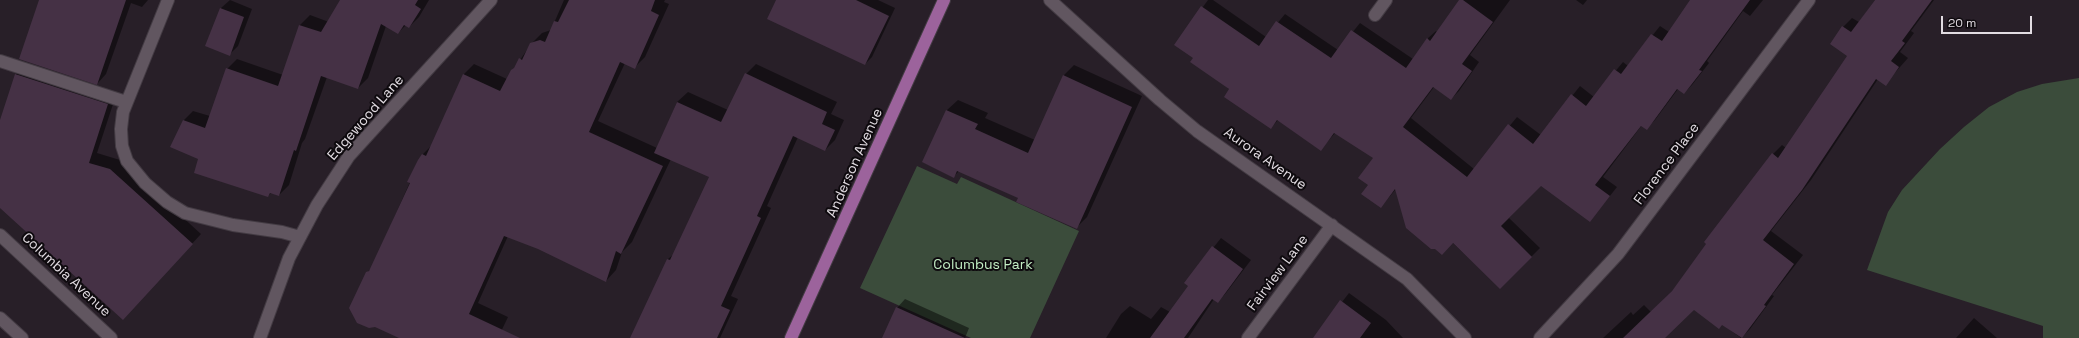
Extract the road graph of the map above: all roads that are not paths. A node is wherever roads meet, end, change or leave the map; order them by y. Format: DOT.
graph roads {
  1 [pos="168,0"];
  2 [pos="491,0"];
  3 [pos="944,0"];
  4 [pos="1050,0"];
  5 [pos="1386,0"];
  6 [pos="1809,0"];
  7 [pos="1375,15"];
  8 [pos="0,61"];
  9 [pos="126,102"];
  10 [pos="1332,225"];
  11 [pos="0,234"];
  12 [pos="300,236"];
  13 [pos="0,318"];
  14 [pos="22,338"];
  15 [pos="111,338"];
  16 [pos="260,338"];
  17 [pos="791,338"];
  18 [pos="1248,338"];
  19 [pos="1465,338"];
  20 [pos="1540,338"];
  1 -- 9 [label="street"];
  2 -- 12 [label="street, Edgewood Lane"];
  3 -- 17 [label="main road, Anderson Avenue"];
  4 -- 10 [label="street, Aurora Avenue"];
  5 -- 7 [label="street"];
  6 -- 20 [label="street, Florence Place"];
  8 -- 9 [label="street"];
  9 -- 12 [label="street"];
  10 -- 18 [label="street, Fairview Lane"];
  10 -- 19 [label="street, Aurora Avenue"];
  11 -- 15 [label="street, Columbia Avenue"];
  12 -- 16 [label="street, Edgewood Lane"];
  13 -- 14 [label="street"];
}
